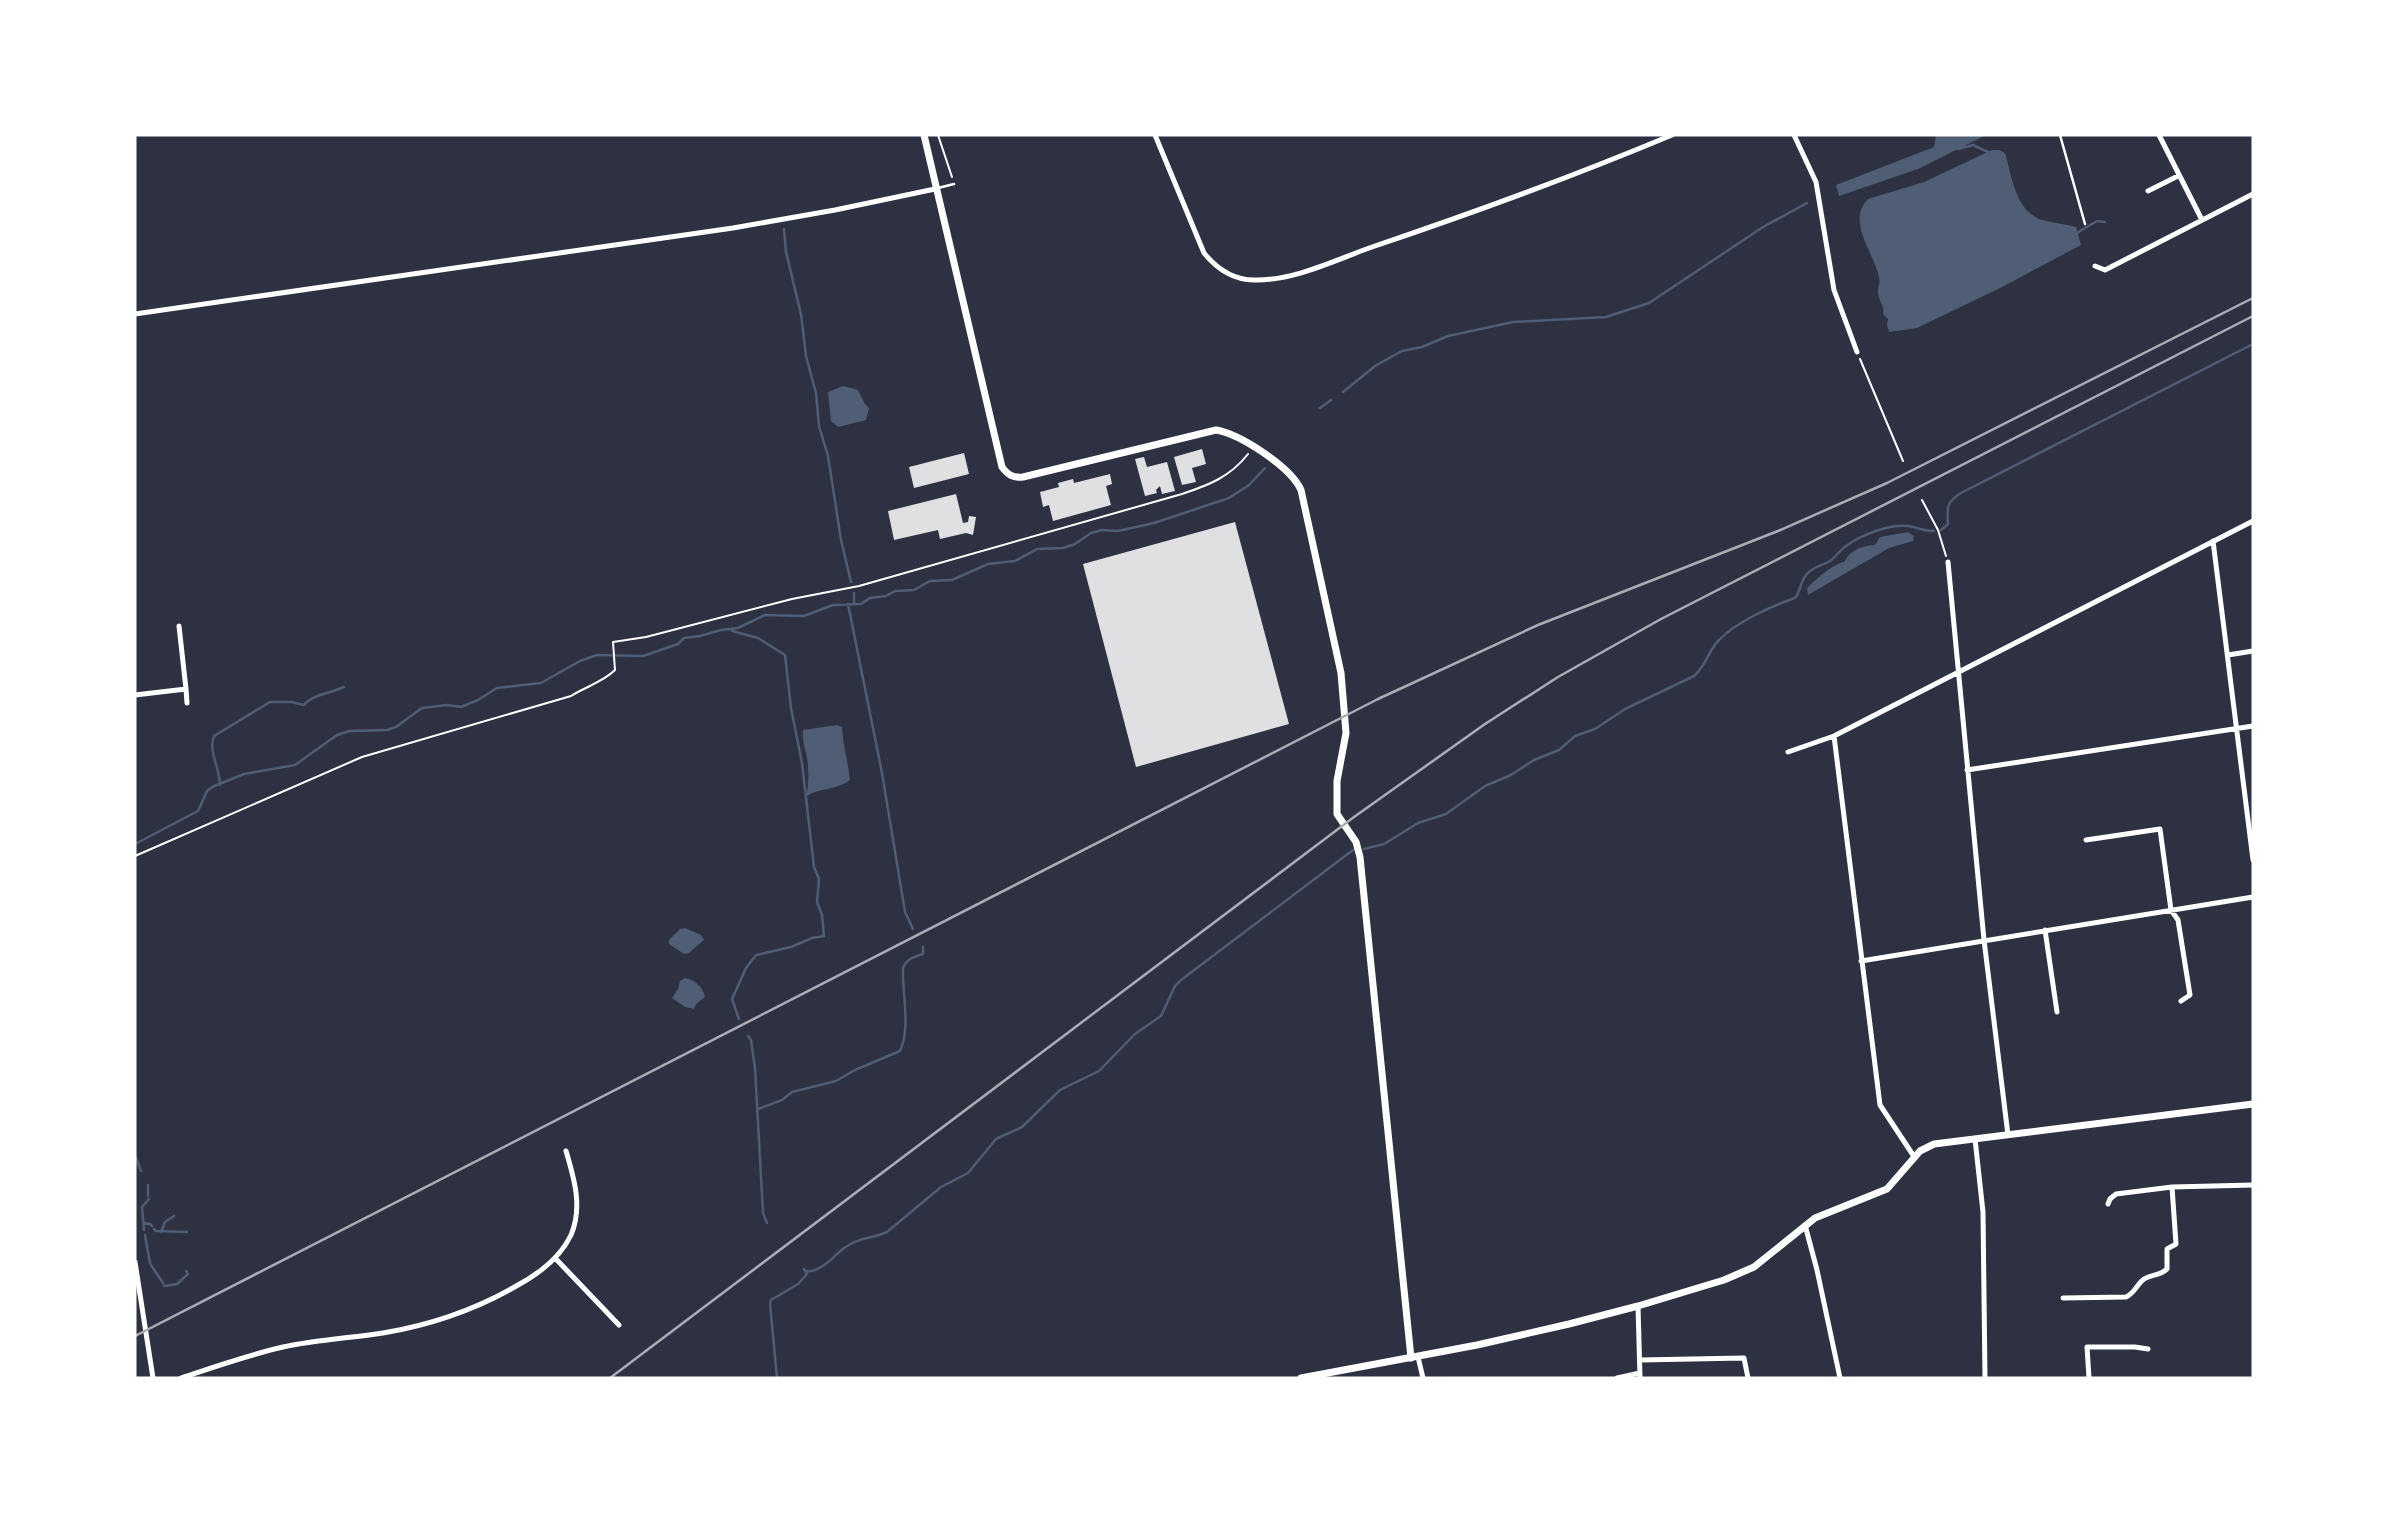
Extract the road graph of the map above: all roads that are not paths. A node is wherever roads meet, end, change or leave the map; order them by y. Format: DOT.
graph roads {
  1 [pos="924,135"];
  2 [pos="1155,135"];
  3 [pos="1672,135"];
  4 [pos="1794,135"];
  5 [pos="2060,135"];
  6 [pos="2159,135"];
  7 [pos="2178,176"];
  8 [pos="954,184"];
  9 [pos="935,189"];
  10 [pos="2148,191"];
  11 [pos="2253,194"];
  12 [pos="2202,220"];
  13 [pos="2085,224"];
  14 [pos="2095,266"];
  15 [pos="135,314"];
  16 [pos="1857,352"];
  17 [pos="2253,521"];
  18 [pos="2213,541"];
  19 [pos="1948,562"];
  20 [pos="179,626"];
  21 [pos="2253,651"];
  22 [pos="2228,655"];
  23 [pos="1957,671"];
  24 [pos="186,689"];
  25 [pos="135,695"];
  26 [pos="187,703"];
  27 [pos="2253,726"];
  28 [pos="2236,729"];
  29 [pos="1834,736"];
  30 [pos="1788,752"];
  31 [pos="1967,770"];
  32 [pos="2086,840"];
  33 [pos="2253,860"];
  34 [pos="2253,897"];
  35 [pos="2171,910"];
  36 [pos="2045,930"];
  37 [pos="1984,940"];
  38 [pos="1861,961"];
  39 [pos="2181,1000"];
  40 [pos="2057,1012"];
  41 [pos="2253,1104"];
  42 [pos="2008,1135"];
  43 [pos="1975,1139"];
  44 [pos="566,1151"];
  45 [pos="1915,1158"];
  46 [pos="2253,1185"];
  47 [pos="2172,1187"];
  48 [pos="2108,1204"];
  49 [pos="1805,1225"];
  50 [pos="555,1258"];
  51 [pos="135,1262"];
  52 [pos="136,1278"];
  53 [pos="2063,1298"];
  54 [pos="1638,1306"];
  55 [pos="619,1325"];
  56 [pos="2148,1349"];
  57 [pos="1414,1357"];
  58 [pos="1640,1360"];
  59 [pos="1640,1376"];
  60 [pos="153,1378"];
  61 [pos="181,1378"];
  62 [pos="1301,1378"];
  63 [pos="1423,1378"];
  64 [pos="1617,1378"];
  65 [pos="1748,1378"];
  66 [pos="1840,1378"];
  67 [pos="1985,1378"];
  68 [pos="2089,1378"];
  1 -- 9 [label="street"];
  2 -- 3 [label="street"];
  4 -- 16 [label="street"];
  5 -- 13 [label="lane"];
  6 -- 7 [label="street"];
  7 -- 10 [label="street"];
  7 -- 12 [label="street"];
  8 -- 9 [label="lane"];
  9 -- 15 [label="street"];
  9 -- 57 [label="street"];
  11 -- 12 [label="street"];
  12 -- 14 [label="street"];
  17 -- 18 [label="street"];
  18 -- 22 [label="street"];
  18 -- 23 [label="street"];
  19 -- 23 [label="street"];
  20 -- 24 [label="street"];
  21 -- 22 [label="street"];
  22 -- 28 [label="street"];
  23 -- 29 [label="street"];
  23 -- 31 [label="street"];
  24 -- 25 [label="street"];
  24 -- 26 [label="street"];
  27 -- 28 [label="street"];
  28 -- 31 [label="street"];
  28 -- 33 [label="street"];
  29 -- 30 [label="street"];
  29 -- 38 [label="street"];
  31 -- 37 [label="street"];
  32 -- 35 [label="street"];
  34 -- 35 [label="street"];
  35 -- 36 [label="street"];
  35 -- 39 [label="street"];
  36 -- 37 [label="street"];
  36 -- 40 [label="street"];
  37 -- 38 [label="street"];
  37 -- 42 [label="street"];
  38 -- 45 [label="street"];
  41 -- 42 [label="street"];
  42 -- 43 [label="street"];
  43 -- 45 [label="street"];
  43 -- 67 [label="street"];
  44 -- 50 [label="street"];
  45 -- 49 [label="street"];
  46 -- 47 [label="street"];
  47 -- 48 [label="street"];
  47 -- 53 [label="street"];
  49 -- 54 [label="street"];
  49 -- 66 [label="street"];
  50 -- 55 [label="street"];
  50 -- 61 [label="street"];
  51 -- 52 [label="street"];
  52 -- 60 [label="street"];
  54 -- 57 [label="street"];
  54 -- 58 [label="street"];
  56 -- 68 [label="street"];
  57 -- 62 [label="street"];
  57 -- 63 [label="street"];
  58 -- 59 [label="street"];
  58 -- 65 [label="street"];
  59 -- 64 [label="street"];
}
